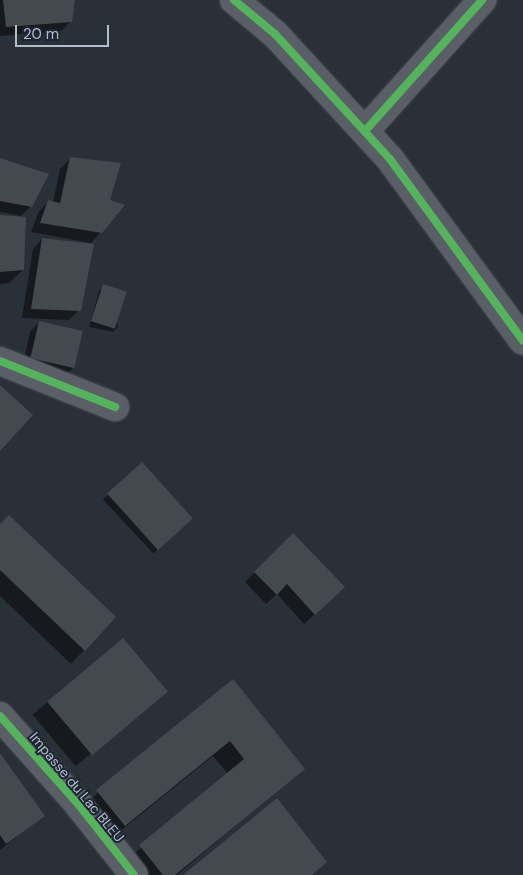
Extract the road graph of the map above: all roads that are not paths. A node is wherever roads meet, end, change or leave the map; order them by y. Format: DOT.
graph roads {
  1 [pos="234,0"];
  2 [pos="482,0"];
  3 [pos="365,131"];
  4 [pos="523,341"];
  5 [pos="0,361"];
  6 [pos="115,407"];
  7 [pos="0,716"];
  8 [pos="134,875"];
  1 -- 3 [label="street"];
  2 -- 3 [label="street"];
  3 -- 4 [label="street"];
  5 -- 6 [label="street"];
  7 -- 8 [label="street, Impasse du Lac BLEU"];
}
